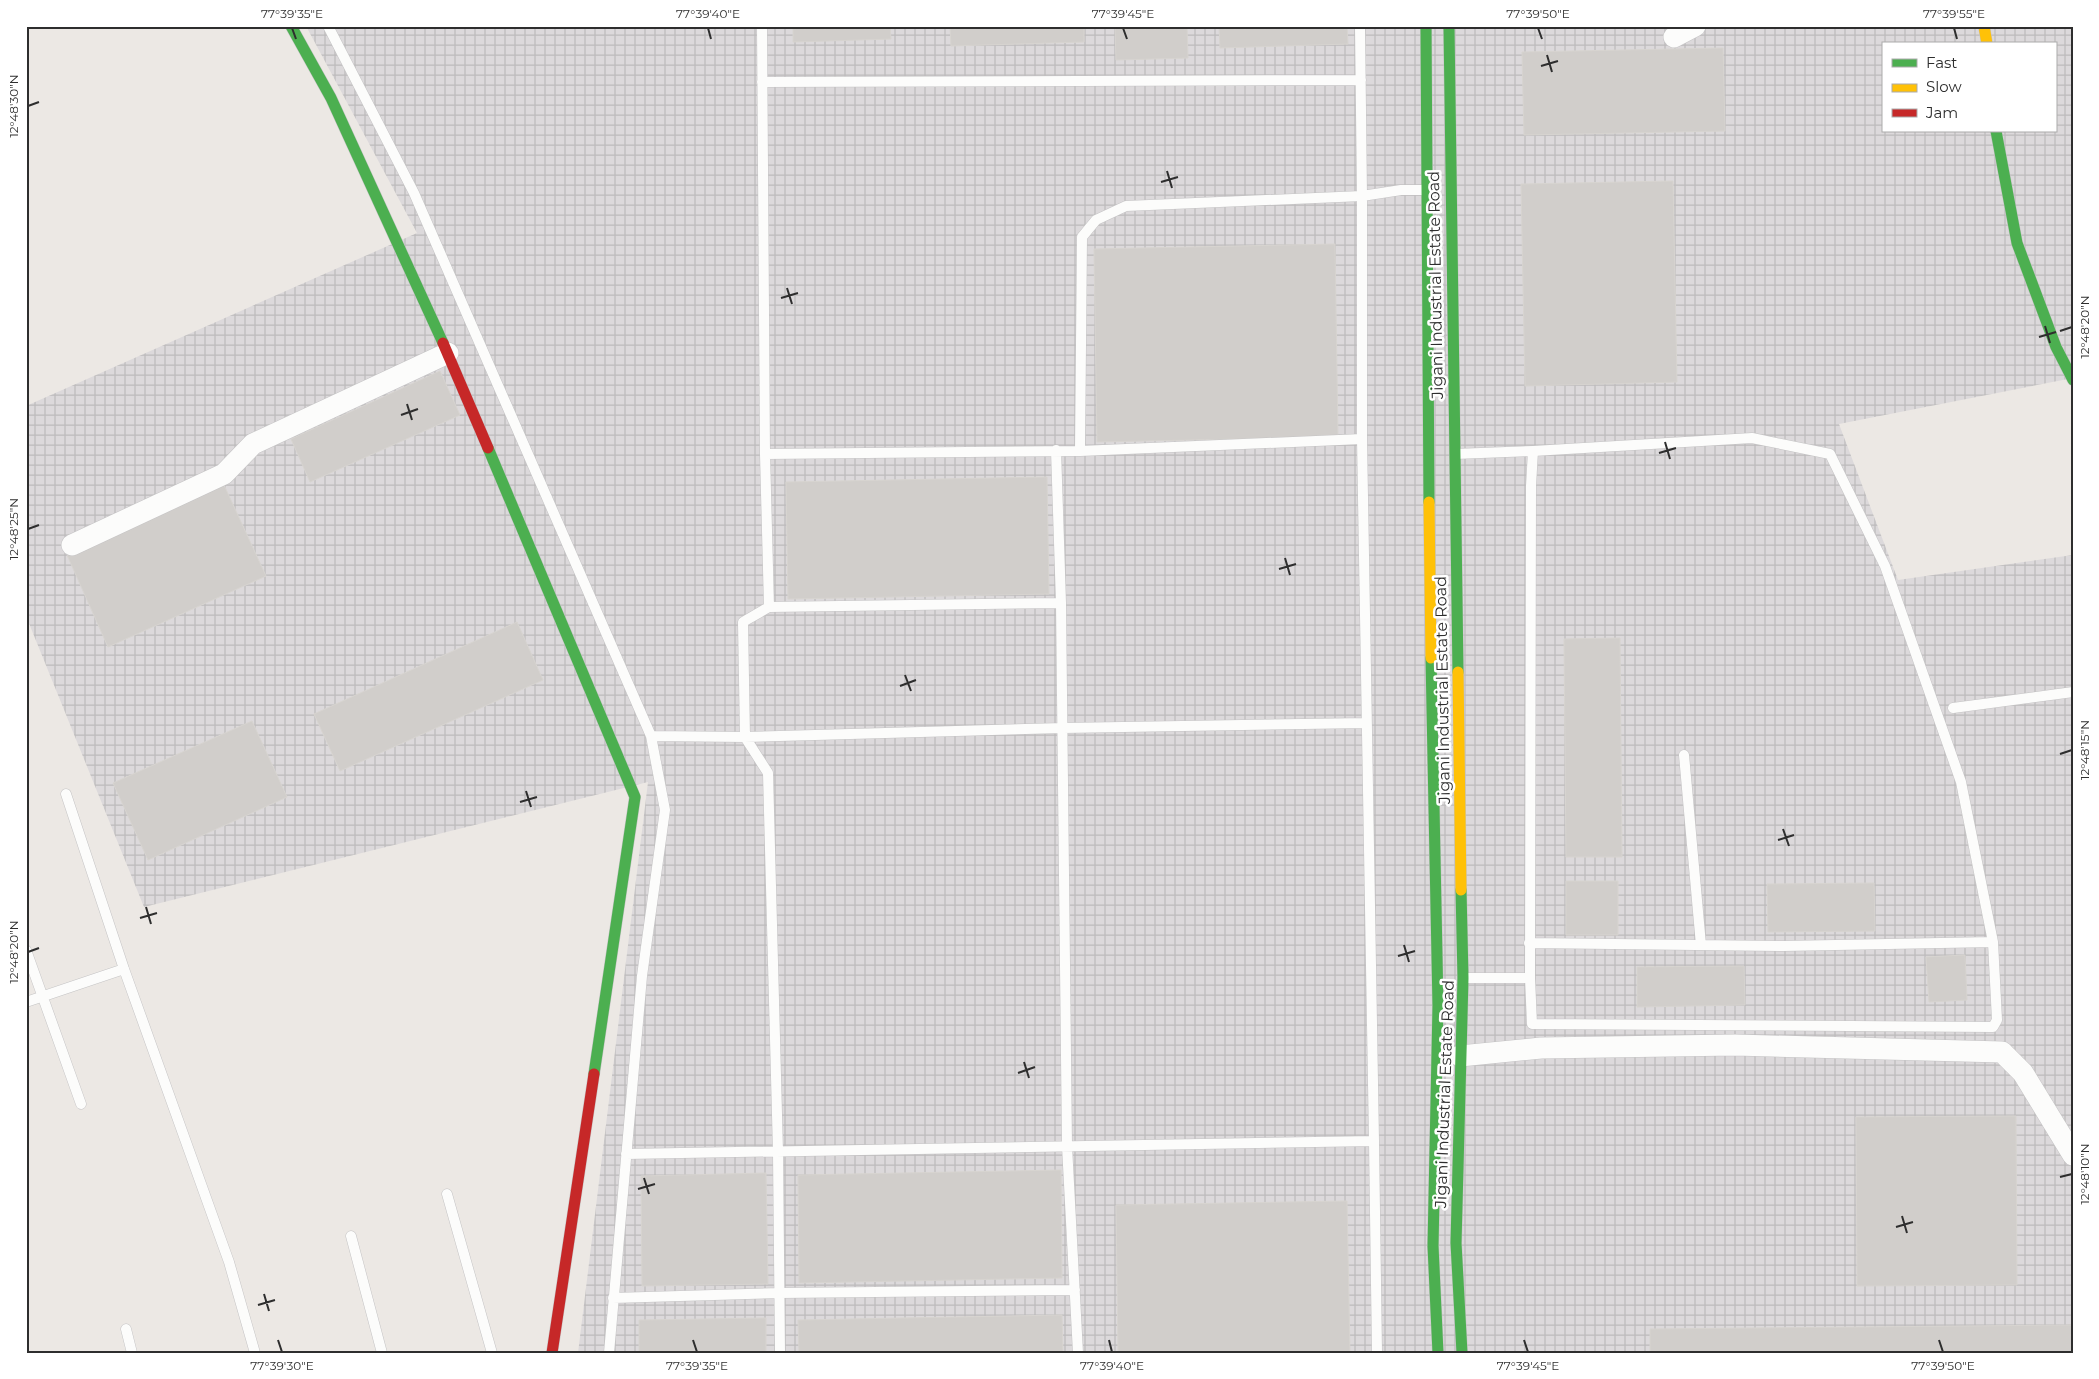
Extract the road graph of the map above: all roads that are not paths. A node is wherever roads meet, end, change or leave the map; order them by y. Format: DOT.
graph roads {
  1 [pos="291,26"];
  2 [pos="328,26"];
  3 [pos="762,26"];
  4 [pos="1360,26"];
  5 [pos="1426,26"];
  6 [pos="1449,26"];
  7 [pos="1696,26"];
  8 [pos="1984,26"];
  9 [pos="1674,37"];
  10 [pos="1987,42"];
  11 [pos="1361,80"];
  12 [pos="762,82"];
  13 [pos="1996,132"];
  14 [pos="1427,190"];
  15 [pos="1362,196"];
  16 [pos="448,353"];
  17 [pos="2073,380"];
  18 [pos="1362,439"];
  19 [pos="1056,450"];
  20 [pos="1080,451"];
  21 [pos="1533,451"];
  22 [pos="764,454"];
  23 [pos="1454,454"];
  24 [pos="72,545"];
  25 [pos="1061,603"];
  26 [pos="769,607"];
  27 [pos="2073,692"];
  28 [pos="1953,708"];
  29 [pos="1366,723"];
  30 [pos="1063,728"];
  31 [pos="651,736"];
  32 [pos="745,736"];
  33 [pos="1684,755"];
  34 [pos="66,794"];
  35 [pos="1993,942"];
  36 [pos="1530,944"];
  37 [pos="1701,945"];
  38 [pos="26,950"];
  39 [pos="124,969"];
  40 [pos="1463,978"];
  41 [pos="1530,978"];
  42 [pos="43,996"];
  43 [pos="26,1002"];
  44 [pos="1460,1056"];
  45 [pos="81,1104"];
  46 [pos="1374,1140"];
  47 [pos="1067,1146"];
  48 [pos="778,1152"];
  49 [pos="626,1154"];
  50 [pos="2073,1155"];
  51 [pos="447,1194"];
  52 [pos="351,1236"];
  53 [pos="1075,1290"];
  54 [pos="780,1293"];
  55 [pos="613,1298"];
  56 [pos="126,1329"];
  57 [pos="132,1353"];
  58 [pos="255,1353"];
  59 [pos="382,1353"];
  60 [pos="492,1353"];
  61 [pos="552,1353"];
  62 [pos="609,1353"];
  63 [pos="780,1353"];
  64 [pos="1078,1353"];
  65 [pos="1377,1353"];
  66 [pos="1438,1353"];
  67 [pos="1462,1353"];
  1 -- 16 [label="main road"];
  2 -- 31 [label="lane"];
  3 -- 12 [label="lane"];
  4 -- 11 [label="lane"];
  5 -- 14 [label="main road, Jigani Industrial Estate Road"];
  6 -- 23 [label="main road, Jigani Industrial Estate Road"];
  7 -- 9 [label="street"];
  8 -- 10 [label="main road"];
  11 -- 12 [label="lane"];
  11 -- 15 [label="lane"];
  12 -- 22 [label="lane"];
  13 -- 17 [label="main road"];
  14 -- 15 [label="lane"];
  14 -- 66 [label="main road, Jigani Industrial Estate Road"];
  15 -- 18 [label="lane"];
  15 -- 20 [label="lane"];
  16 -- 24 [label="street"];
  16 -- 61 [label="main road"];
  18 -- 20 [label="lane"];
  18 -- 29 [label="lane"];
  19 -- 20 [label="lane"];
  19 -- 22 [label="lane"];
  19 -- 25 [label="lane"];
  21 -- 23 [label="lane"];
  21 -- 35 [label="lane"];
  21 -- 36 [label="lane"];
  22 -- 26 [label="lane"];
  23 -- 40 [label="main road, Jigani Industrial Estate Road"];
  25 -- 26 [label="lane"];
  25 -- 30 [label="lane"];
  26 -- 32 [label="lane"];
  27 -- 28 [label="lane"];
  29 -- 30 [label="lane"];
  29 -- 46 [label="lane"];
  30 -- 32 [label="lane"];
  30 -- 47 [label="lane"];
  31 -- 32 [label="lane"];
  31 -- 49 [label="lane"];
  32 -- 48 [label="lane"];
  33 -- 37 [label="lane"];
  34 -- 39 [label="lane"];
  35 -- 37 [label="lane"];
  35 -- 41 [label="lane"];
  36 -- 37 [label="lane"];
  36 -- 41 [label="lane"];
  38 -- 42 [label="lane"];
  39 -- 42 [label="lane"];
  39 -- 58 [label="lane"];
  40 -- 41 [label="lane"];
  40 -- 44 [label="main road, Jigani Industrial Estate Road"];
  42 -- 43 [label="lane"];
  42 -- 45 [label="lane"];
  44 -- 50 [label="street"];
  44 -- 67 [label="main road, Jigani Industrial Estate Road"];
  46 -- 47 [label="lane"];
  46 -- 65 [label="lane"];
  47 -- 48 [label="lane"];
  47 -- 53 [label="lane"];
  48 -- 49 [label="lane"];
  48 -- 54 [label="lane"];
  49 -- 55 [label="lane"];
  51 -- 60 [label="lane"];
  52 -- 59 [label="lane"];
  53 -- 54 [label="lane"];
  53 -- 64 [label="lane"];
  54 -- 55 [label="lane"];
  54 -- 63 [label="lane"];
  55 -- 62 [label="lane"];
  56 -- 57 [label="lane"];
}
